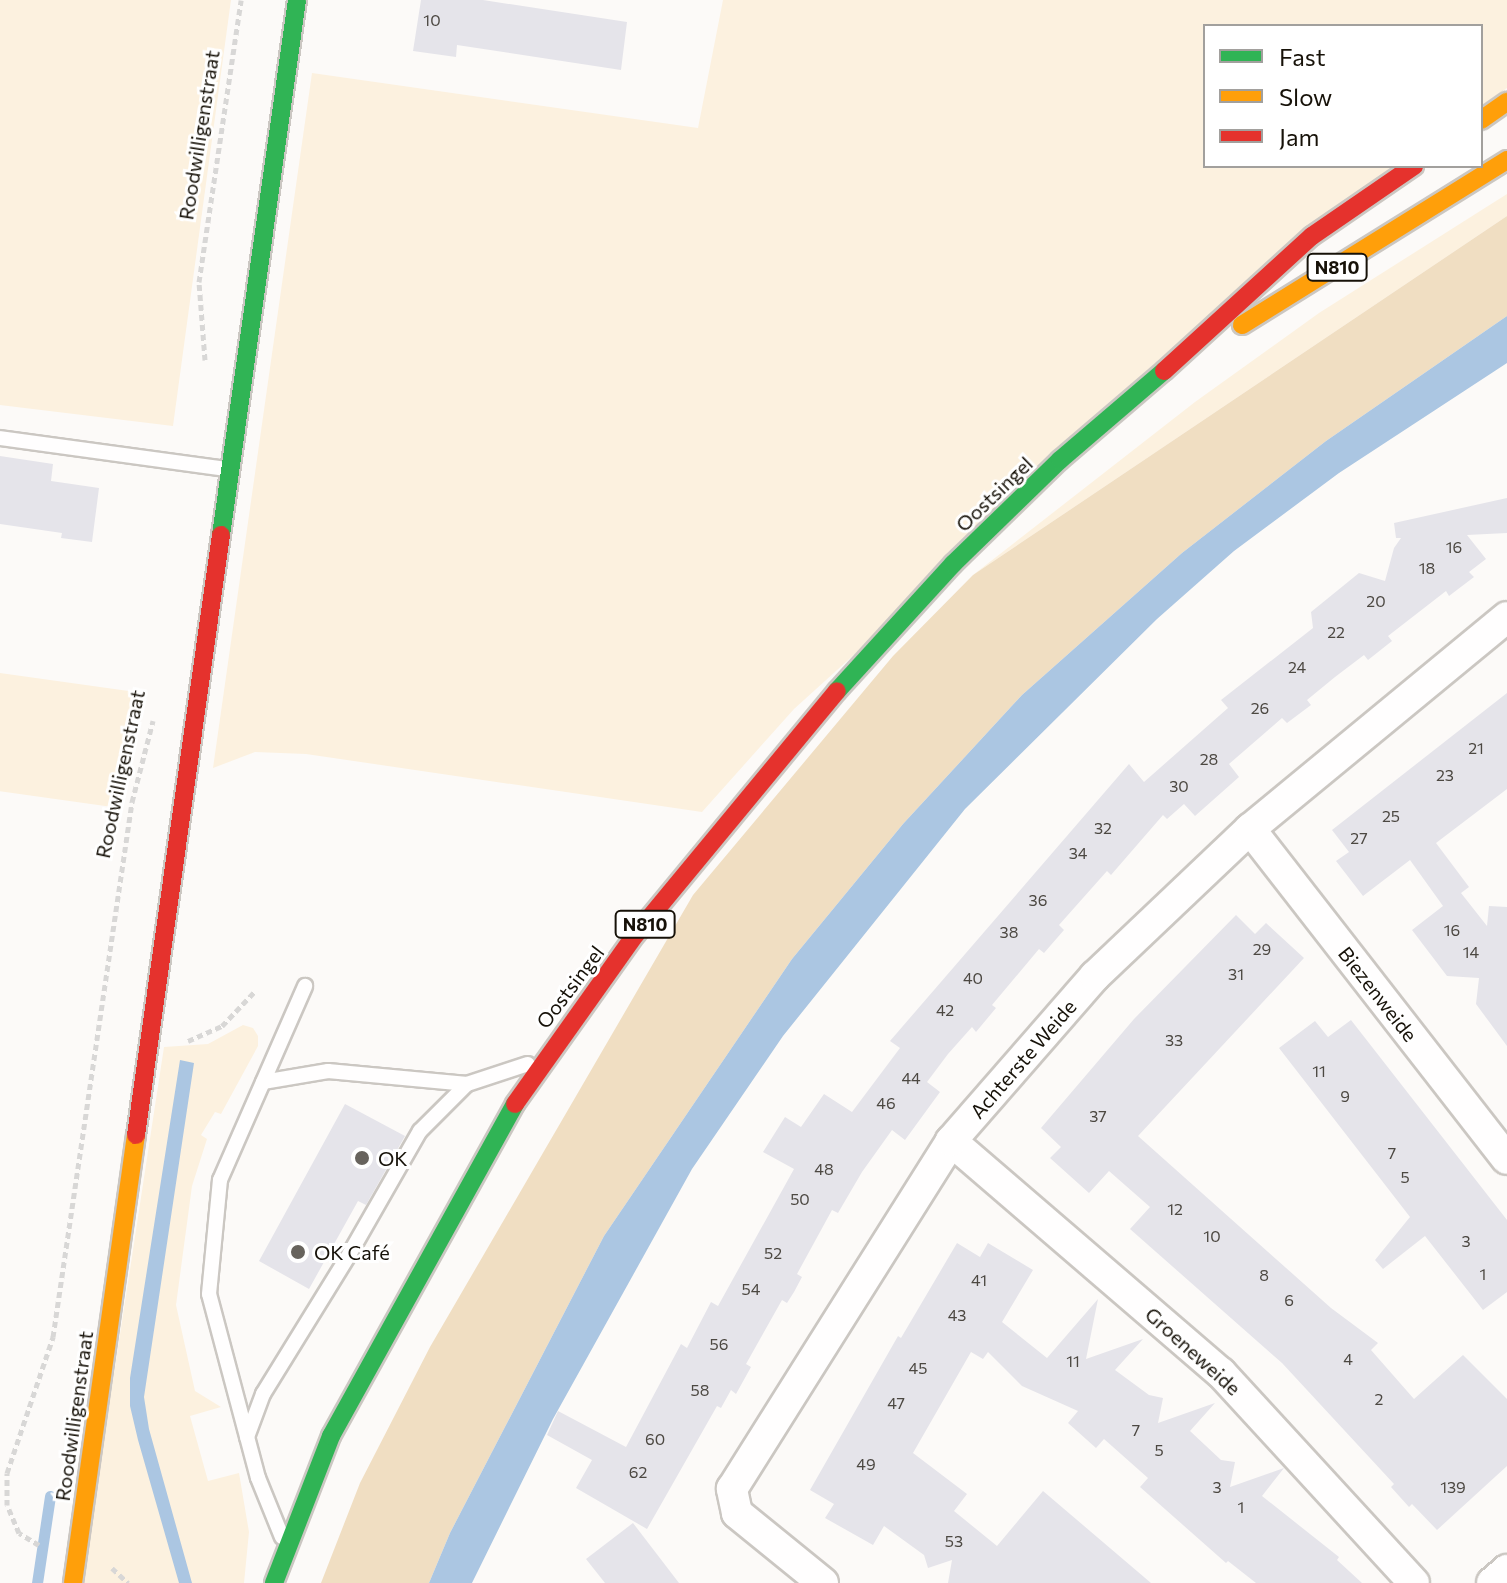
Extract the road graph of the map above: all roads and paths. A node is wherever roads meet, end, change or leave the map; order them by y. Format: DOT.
graph roads {
  1 [pos="241,0"];
  2 [pos="297,0"];
  3 [pos="1507,102"];
  4 [pos="1483,119"];
  5 [pos="1507,160"];
  6 [pos="1411,168"];
  7 [pos="206,369"];
  8 [pos="1164,371"];
  9 [pos="0,438"];
  10 [pos="230,470"];
  11 [pos="1507,617"];
  12 [pos="155,715"];
  13 [pos="1250,829"];
  14 [pos="305,986"];
  15 [pos="544,1059"];
  16 [pos="263,1082"];
  17 [pos="467,1084"];
  18 [pos="951,1141"];
  19 [pos="1507,1159"];
  20 [pos="247,1437"];
  21 [pos="287,1549"];
  22 [pos="77,1555"];
  23 [pos="1507,1570"];
  24 [pos="73,1583"];
  25 [pos="128,1583"];
  26 [pos="274,1583"];
  27 [pos="823,1583"];
  28 [pos="1414,1583"];
  29 [pos="1492,1583"];
  1 -- 7 [label="path, Roodwilligenstraat"];
  2 -- 10 [label="main road, Roodwilligenstraat"];
  3 -- 4 [label="main road"];
  5 -- 8 [label="main road, Oostsingel / N810"];
  6 -- 8 [label="main road, Oostsingel / N810"];
  8 -- 15 [label="main road, Oostsingel / N810"];
  9 -- 10 [label="lane"];
  10 -- 22 [label="main road, Roodwilligenstraat"];
  11 -- 13 [label="street, Achterste Weide"];
  12 -- 22 [label="path, Roodwilligenstraat"];
  13 -- 18 [label="street, Achterste Weide"];
  13 -- 19 [label="street, Biezenweide"];
  14 -- 16 [label="lane"];
  15 -- 17 [label="lane"];
  15 -- 21 [label="main road, Oostsingel / N810"];
  16 -- 17 [label="lane"];
  16 -- 20 [label="lane"];
  17 -- 20 [label="lane"];
  18 -- 27 [label="street, Achterste Weide"];
  18 -- 28 [label="street, Groeneweide"];
  20 -- 21 [label="lane"];
  21 -- 26 [label="main road, Oostsingel / N810"];
  22 -- 24 [label="main road, Roodwilligenstraat"];
  22 -- 25 [label="path, Roodwilligenstraat"];
  23 -- 29 [label="street"];
}
